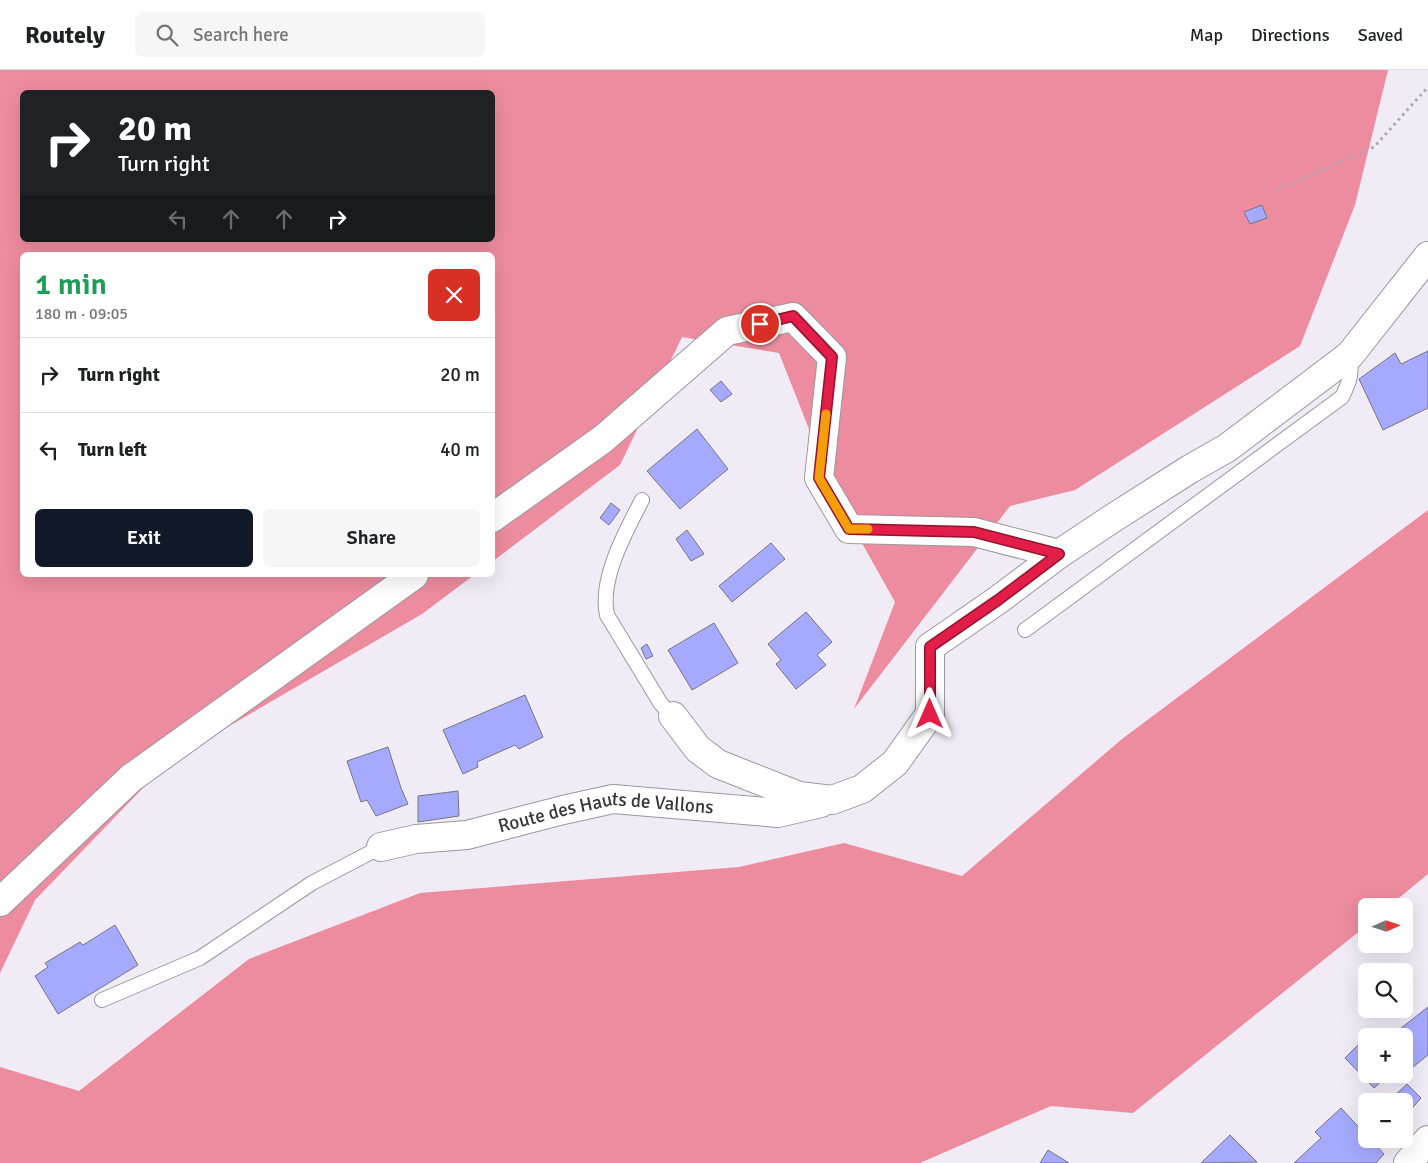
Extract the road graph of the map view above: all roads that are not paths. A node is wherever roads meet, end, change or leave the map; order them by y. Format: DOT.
graph roads {
  1 [pos="1428,256"];
  2 [pos="1350,356"];
  3 [pos="642,500"];
  4 [pos="495,516"];
  5 [pos="1059,554"];
  6 [pos="411,577"];
  7 [pos="1025,630"];
  8 [pos="673,716"];
  9 [pos="832,800"];
  10 [pos="381,846"];
  11 [pos="0,902"];
  12 [pos="102,1000"];
  13 [pos="1428,1140"];
  14 [pos="1408,1163"];
  1 -- 2 [label="street"];
  2 -- 5 [label="street"];
  2 -- 7 [label="lane"];
  3 -- 8 [label="lane"];
  4 -- 5 [label="street"];
  5 -- 9 [label="street, Route des Hauts de Vallons"];
  6 -- 11 [label="street"];
  8 -- 9 [label="street"];
  9 -- 10 [label="street, Route des Hauts de Vallons"];
  10 -- 12 [label="lane"];
  13 -- 14 [label="street"];
}
